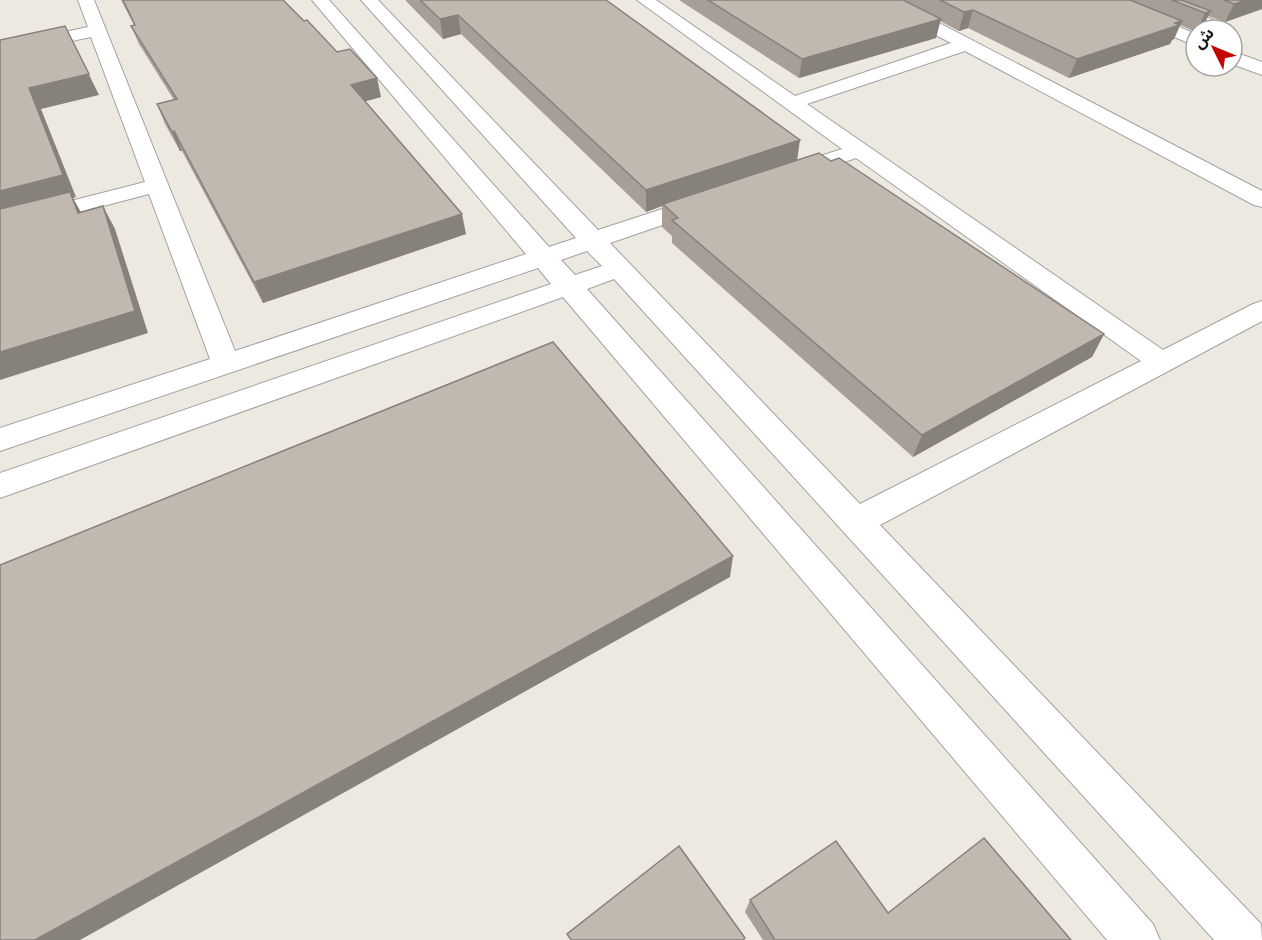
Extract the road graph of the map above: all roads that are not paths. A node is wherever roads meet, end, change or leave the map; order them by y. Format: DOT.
graph roads {
  1 [pos="86,0"];
  2 [pos="320,0"];
  3 [pos="369,0"];
  4 [pos="645,0"];
  5 [pos="882,0"];
  6 [pos="1100,0"];
  7 [pos="1160,4"];
  8 [pos="1194,18"];
  9 [pos="98,30"];
  10 [pos="1184,36"];
  11 [pos="967,45"];
  12 [pos="0,51"];
  13 [pos="1244,62"];
  14 [pos="1262,69"];
  15 [pos="792,103"];
  16 [pos="859,150"];
  17 [pos="771,180"];
  18 [pos="158,185"];
  19 [pos="716,199"];
  20 [pos="1262,200"];
  21 [pos="0,226"];
  22 [pos="595,240"];
  23 [pos="543,257"];
  24 [pos="621,268"];
  25 [pos="569,287"];
  26 [pos="1262,310"];
  27 [pos="1161,362"];
  28 [pos="226,364"];
  29 [pos="0,440"];
  30 [pos="0,486"];
  31 [pos="856,522"];
  32 [pos="1137,940"];
  33 [pos="1245,940"];
  1 -- 9 [label="street"];
  2 -- 23 [label="street"];
  3 -- 22 [label="street"];
  4 -- 15 [label="street"];
  5 -- 11 [label="street"];
  6 -- 10 [label="street"];
  7 -- 8 [label="street"];
  9 -- 12 [label="street"];
  9 -- 18 [label="street"];
  11 -- 15 [label="street"];
  11 -- 20 [label="street"];
  13 -- 14 [label="street"];
  15 -- 16 [label="street"];
  16 -- 17 [label="street"];
  16 -- 27 [label="street"];
  18 -- 21 [label="street"];
  18 -- 28 [label="street"];
  19 -- 22 [label="street"];
  22 -- 23 [label="street"];
  22 -- 24 [label="street"];
  23 -- 25 [label="street"];
  23 -- 28 [label="street"];
  24 -- 25 [label="street"];
  24 -- 31 [label="street"];
  25 -- 30 [label="street"];
  25 -- 32 [label="street"];
  26 -- 27 [label="street"];
  27 -- 31 [label="street"];
  28 -- 29 [label="street"];
  31 -- 33 [label="street"];
}
